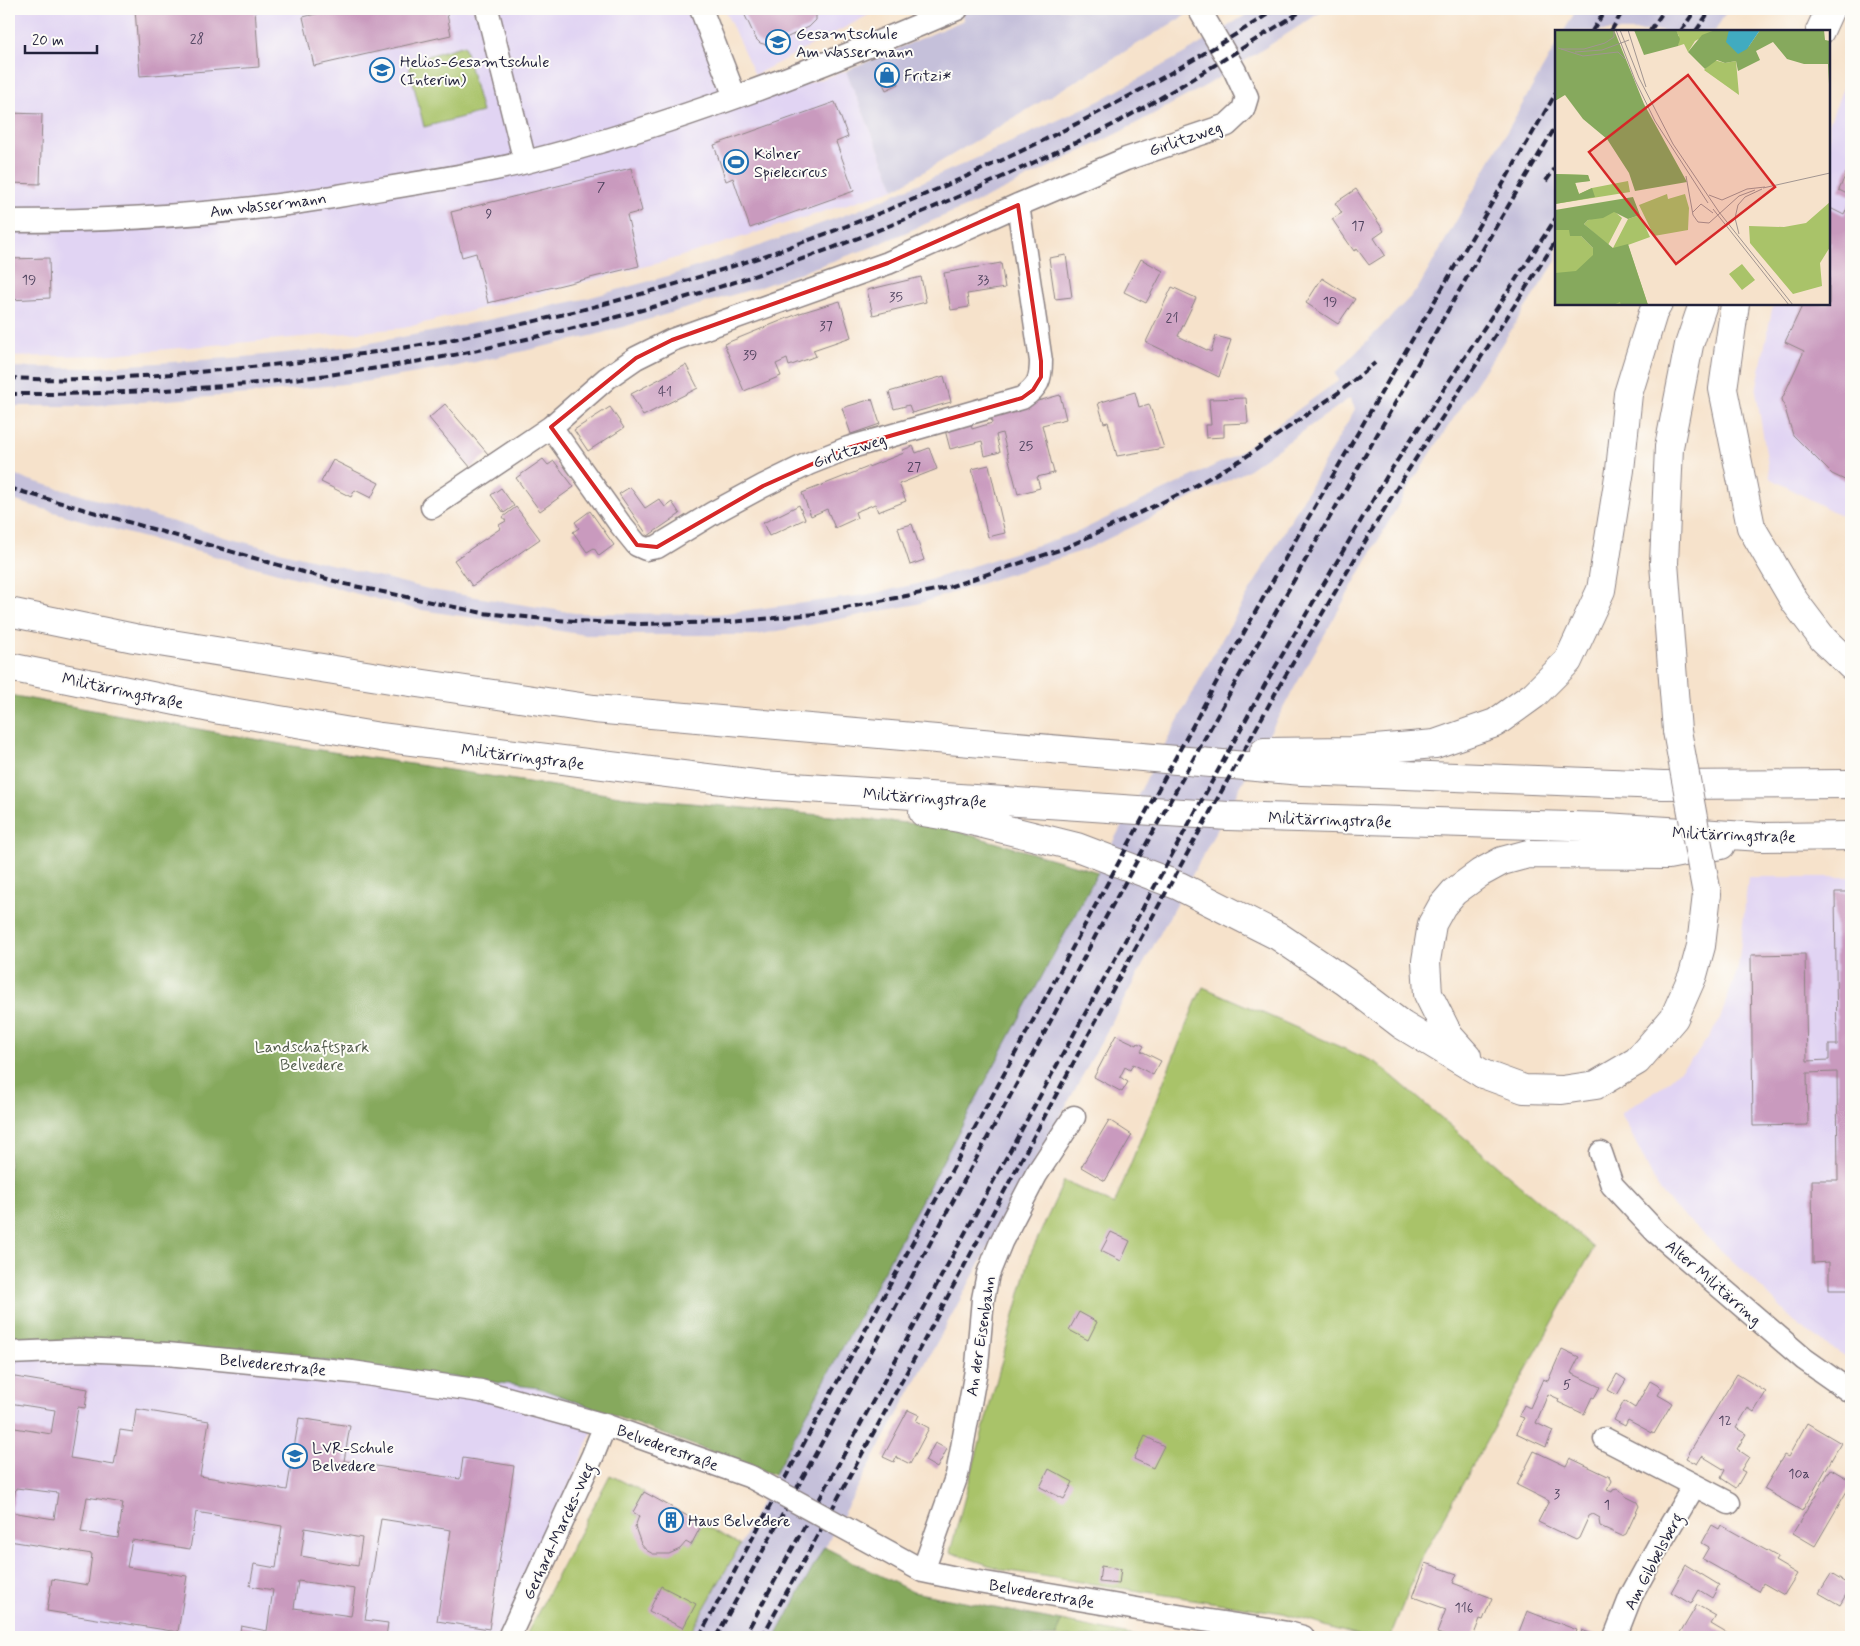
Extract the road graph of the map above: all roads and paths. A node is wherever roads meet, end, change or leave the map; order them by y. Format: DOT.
graph roads {
  1 [pos="486,9"];
  2 [pos="701,9"];
  3 [pos="1199,9"];
  4 [pos="1830,9"];
  5 [pos="953,10"];
  6 [pos="1820,30"];
  7 [pos="735,97"];
  8 [pos="525,162"];
  9 [pos="1018,204"];
  10 [pos="9,221"];
  11 [pos="1658,305"];
  12 [pos="1703,305"];
  13 [pos="1735,305"];
  14 [pos="551,427"];
  15 [pos="432,507"];
  16 [pos="9,612"];
  17 [pos="1851,666"];
  18 [pos="9,667"];
  19 [pos="1110,754"];
  20 [pos="1851,784"];
  21 [pos="763,786"];
  22 [pos="1851,836"];
  23 [pos="1762,837"];
  24 [pos="1483,1074"];
  25 [pos="1074,1117"];
  26 [pos="1601,1153"];
  27 [pos="9,1353"];
  28 [pos="1851,1392"];
  29 [pos="605,1425"];
  30 [pos="1605,1439"];
  31 [pos="1694,1486"];
  32 [pos="1729,1503"];
  33 [pos="923,1571"];
  34 [pos="509,1637"];
  35 [pos="1303,1637"];
  36 [pos="1615,1637"];
  1 -- 8 [label="street"];
  2 -- 7 [label="street"];
  3 -- 9 [label="street, Girlitzweg"];
  4 -- 6 [label="main road"];
  5 -- 7 [label="street, Am Wassermann"];
  7 -- 8 [label="street, Am Wassermann"];
  8 -- 10 [label="street, Am Wassermann"];
  9 -- 14 [label="street, Girlitzweg"];
  9 -- 14 [label="street, Girlitzweg"];
  11 -- 19 [label="main road"];
  12 -- 24 [label="main road, bridge"];
  13 -- 17 [label="main road"];
  14 -- 15 [label="street, Girlitzweg"];
  16 -- 19 [label="main road"];
  18 -- 21 [label="main road, Militärringstraße"];
  19 -- 20 [label="main road"];
  21 -- 23 [label="main road, Militärringstraße"];
  21 -- 24 [label="main road"];
  22 -- 23 [label="main road, Militärringstraße"];
  23 -- 24 [label="main road"];
  25 -- 33 [label="street, An der Eisenbahn"];
  26 -- 28 [label="street, Alter Militärring"];
  27 -- 29 [label="street, Belvederestraße"];
  29 -- 33 [label="street, Belvederestraße, bridge"];
  29 -- 34 [label="street, Gerhard-Marcks-Weg"];
  30 -- 31 [label="street"];
  31 -- 32 [label="street"];
  31 -- 36 [label="street, Am Gibbelsberg"];
  33 -- 35 [label="street, Belvederestraße"];
}
